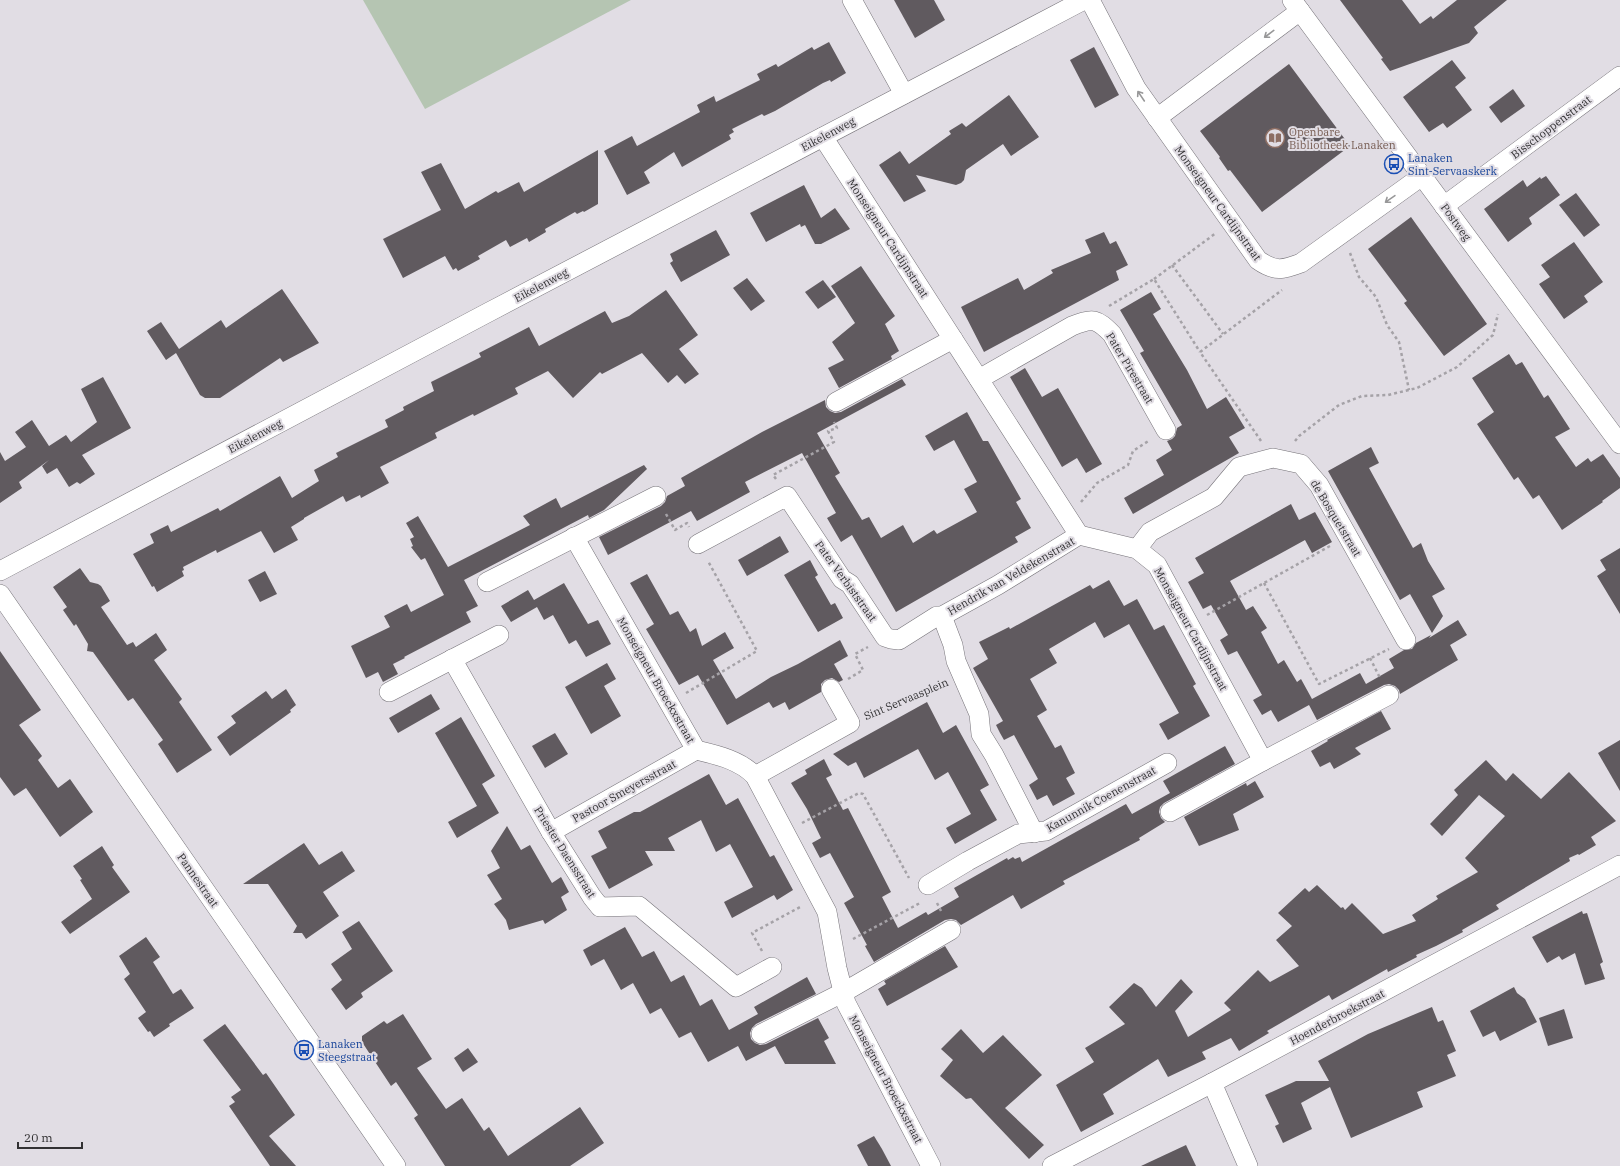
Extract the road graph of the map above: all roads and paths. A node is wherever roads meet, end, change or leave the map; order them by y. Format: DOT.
graph roads {
  1 [pos="852,0"];
  2 [pos="1084,0"];
  3 [pos="1090,0"];
  4 [pos="1296,6"];
  5 [pos="1620,76"];
  6 [pos="904,94"];
  7 [pos="1156,118"];
  8 [pos="823,137"];
  9 [pos="1422,176"];
  10 [pos="1444,206"];
  11 [pos="1231,221"];
  12 [pos="1351,227"];
  13 [pos="1172,265"];
  14 [pos="1154,279"];
  15 [pos="1288,285"];
  16 [pos="1505,288"];
  17 [pos="1086,320"];
  18 [pos="1224,334"];
  19 [pos="953,339"];
  20 [pos="1200,352"];
  21 [pos="979,379"];
  22 [pos="1409,390"];
  23 [pos="836,402"];
  24 [pos="1166,430"];
  25 [pos="1620,444"];
  26 [pos="1277,459"];
  27 [pos="778,481"];
  28 [pos="656,496"];
  29 [pos="1068,517"];
  30 [pos="1080,536"];
  31 [pos="1348,536"];
  32 [pos="574,537"];
  33 [pos="698,544"];
  34 [pos="1137,549"];
  35 [pos="0,572"];
  36 [pos="488,582"];
  37 [pos="1264,583"];
  38 [pos="0,594"];
  39 [pos="942,616"];
  40 [pos="1189,625"];
  41 [pos="499,635"];
  42 [pos="885,637"];
  43 [pos="1406,640"];
  44 [pos="452,660"];
  45 [pos="962,675"];
  46 [pos="831,689"];
  47 [pos="389,692"];
  48 [pos="1389,695"];
  49 [pos="669,703"];
  50 [pos="850,722"];
  51 [pos="696,750"];
  52 [pos="1263,761"];
  53 [pos="1167,763"];
  54 [pos="755,776"];
  55 [pos="1170,812"];
  56 [pos="551,832"];
  57 [pos="784,832"];
  58 [pos="1034,833"];
  59 [pos="1620,866"];
  60 [pos="931,890"];
  61 [pos="818,897"];
  62 [pos="951,930"];
  63 [pos="833,949"];
  64 [pos="772,967"];
  65 [pos="844,992"];
  66 [pos="761,1034"];
  67 [pos="1212,1083"];
  68 [pos="396,1166"];
  69 [pos="931,1166"];
  70 [pos="1052,1166"];
  71 [pos="1248,1166"];
  1 -- 6 [label="street"];
  2 -- 6 [label="street, Eikelenweg"];
  7 -- 3 [label="street, Monseigneur Cardijnstraat, one-way"];
  4 -- 7 [label="street, one-way"];
  4 -- 9 [label="street, Postweg"];
  5 -- 10 [label="street, Bisschoppenstraat"];
  6 -- 8 [label="street, Eikelenweg"];
  7 -- 11 [label="street, Monseigneur Cardijnstraat"];
  8 -- 19 [label="street, Monseigneur Cardijnstraat"];
  8 -- 35 [label="street, Eikelenweg"];
  9 -- 10 [label="street, Postweg"];
  9 -- 12 [label="street, Monseigneur Cardijnstraat, one-way"];
  10 -- 16 [label="street, Postweg"];
  11 -- 12 [label="street, Monseigneur Cardijnstraat"];
  11 -- 13 [label="path"];
  12 -- 22 [label="path"];
  13 -- 14 [label="path"];
  13 -- 18 [label="path"];
  14 -- 17 [label="path"];
  14 -- 20 [label="path"];
  15 -- 18 [label="path"];
  16 -- 22 [label="path"];
  16 -- 25 [label="street, Postweg"];
  17 -- 21 [label="street"];
  17 -- 24 [label="street, Pater Pirestraat"];
  18 -- 20 [label="path"];
  19 -- 21 [label="street, Monseigneur Cardijnstraat"];
  19 -- 23 [label="street"];
  20 -- 26 [label="path"];
  21 -- 29 [label="street, Monseigneur Cardijnstraat"];
  22 -- 26 [label="path"];
  23 -- 27 [label="path"];
  24 -- 29 [label="path"];
  26 -- 31 [label="street, de Bosquetstraat"];
  26 -- 34 [label="street, de Bosquetstraat"];
  28 -- 32 [label="street"];
  28 -- 33 [label="path"];
  29 -- 30 [label="street, Monseigneur Cardijnstraat"];
  30 -- 34 [label="street, Monseigneur Cardijnstraat"];
  30 -- 39 [label="street, Hendrik van Veldekenstraat"];
  31 -- 37 [label="path"];
  31 -- 43 [label="street, de Bosquetstraat"];
  32 -- 36 [label="street"];
  32 -- 49 [label="street, Monseigneur Broeckxstraat"];
  33 -- 42 [label="street, Pater Verbiststraat"];
  33 -- 49 [label="path"];
  34 -- 40 [label="street, Monseigneur Cardijnstraat"];
  37 -- 40 [label="path"];
  37 -- 43 [label="path"];
  38 -- 68 [label="street, Pannestraat"];
  39 -- 42 [label="street"];
  39 -- 45 [label="street, Kanunnik Coenenstraat"];
  40 -- 52 [label="street, Monseigneur Cardijnstraat"];
  41 -- 44 [label="street"];
  42 -- 46 [label="path"];
  44 -- 47 [label="street"];
  44 -- 56 [label="street, Priester Daensstraat"];
  45 -- 50 [label="path, Sint Servaasplein"];
  45 -- 58 [label="street, Kanunnik Coenenstraat"];
  46 -- 50 [label="street, Sint Servaasplein"];
  48 -- 52 [label="street"];
  49 -- 51 [label="street, Monseigneur Broeckxstraat"];
  50 -- 54 [label="street, Sint Servaasplein"];
  51 -- 54 [label="street, Monseigneur Broeckxstraat"];
  51 -- 56 [label="street, Pastoor Smeyersstraat"];
  52 -- 55 [label="street"];
  53 -- 58 [label="street, Kanunnik Coenenstraat"];
  54 -- 57 [label="street, Monseigneur Broeckxstraat"];
  56 -- 64 [label="street, Priester Daensstraat"];
  57 -- 60 [label="path"];
  57 -- 61 [label="street, Monseigneur Broeckxstraat"];
  58 -- 60 [label="street, Kanunnik Coenenstraat"];
  59 -- 67 [label="street, Hoenderbroekstraat"];
  60 -- 62 [label="path"];
  60 -- 63 [label="path"];
  61 -- 63 [label="street, Monseigneur Broeckxstraat"];
  61 -- 64 [label="path"];
  62 -- 65 [label="street"];
  63 -- 65 [label="street, Monseigneur Broeckxstraat"];
  65 -- 66 [label="street"];
  65 -- 69 [label="street, Monseigneur Broeckxstraat"];
  67 -- 70 [label="street, Hoenderbroekstraat"];
  67 -- 71 [label="street"];
}
